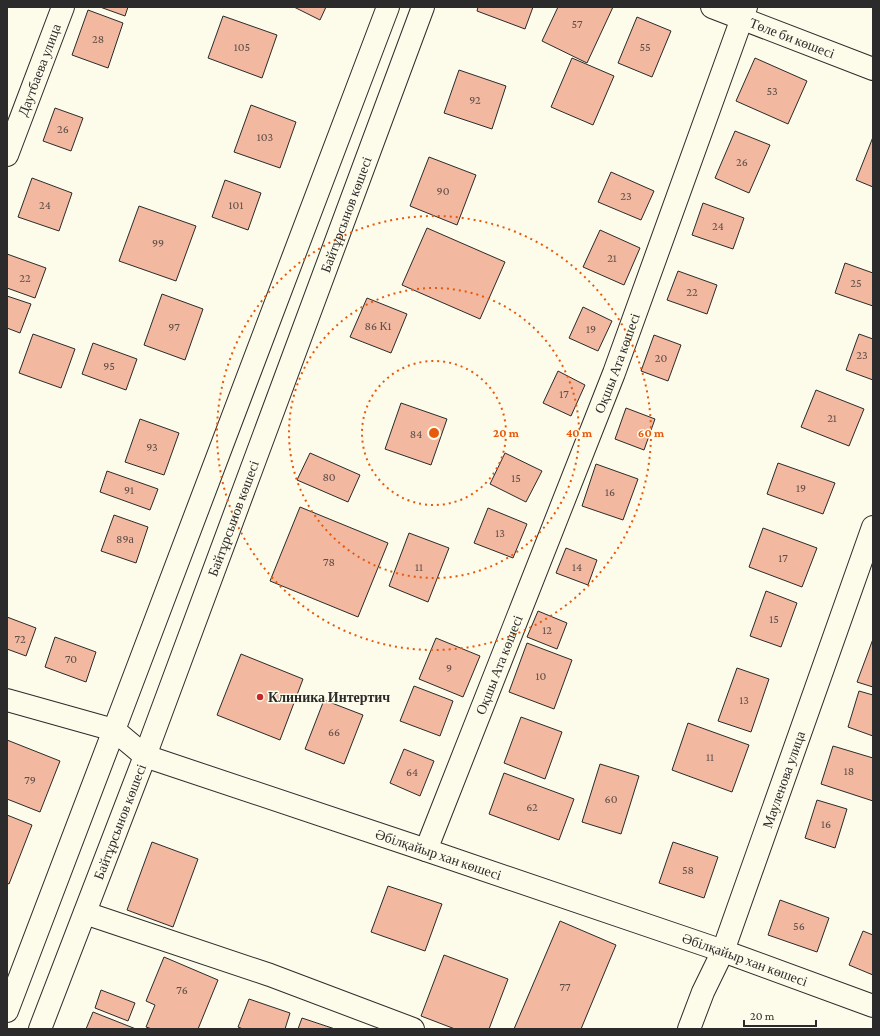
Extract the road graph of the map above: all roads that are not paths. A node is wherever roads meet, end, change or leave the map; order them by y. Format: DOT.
graph roads {
  1 [pos="63,7"];
  2 [pos="388,7"];
  3 [pos="423,7"];
  4 [pos="712,7"];
  5 [pos="744,13"];
  6 [pos="873,69"];
  7 [pos="7,155"];
  8 [pos="873,527"];
  9 [pos="7,700"];
  10 [pos="114,730"];
  11 [pos="145,756"];
  12 [pos="426,850"];
  13 [pos="85,913"];
  14 [pos="723,951"];
  15 [pos="873,1006"];
  16 [pos="7,1011"];
  17 [pos="40,1029"];
  18 [pos="413,1029"];
  19 [pos="689,1029"];
  1 -- 7 [label="street, Даутбаева улица"];
  2 -- 10 [label="street"];
  3 -- 11 [label="street, Байтұрсынов көшесі"];
  4 -- 5 [label="street, Төле би көшесі"];
  5 -- 6 [label="street, Төле би көшесі"];
  5 -- 12 [label="street, Оқшы Ата көшесі"];
  8 -- 14 [label="street, Мауленова улица"];
  9 -- 10 [label="street, Әбілқайыр хан көшесі"];
  10 -- 11 [label="street, Әбілқайыр хан көшесі"];
  10 -- 16 [label="street"];
  11 -- 12 [label="street, Әбілқайыр хан көшесі"];
  11 -- 13 [label="street, Байтұрсынов көшесі"];
  12 -- 14 [label="street, Әбілқайыр хан көшесі"];
  13 -- 17 [label="street, Байтұрсынов көшесі"];
  13 -- 18 [label="street"];
  14 -- 15 [label="street, Әбілқайыр хан көшесі"];
  14 -- 19 [label="street, Мауленова улица"];
}
